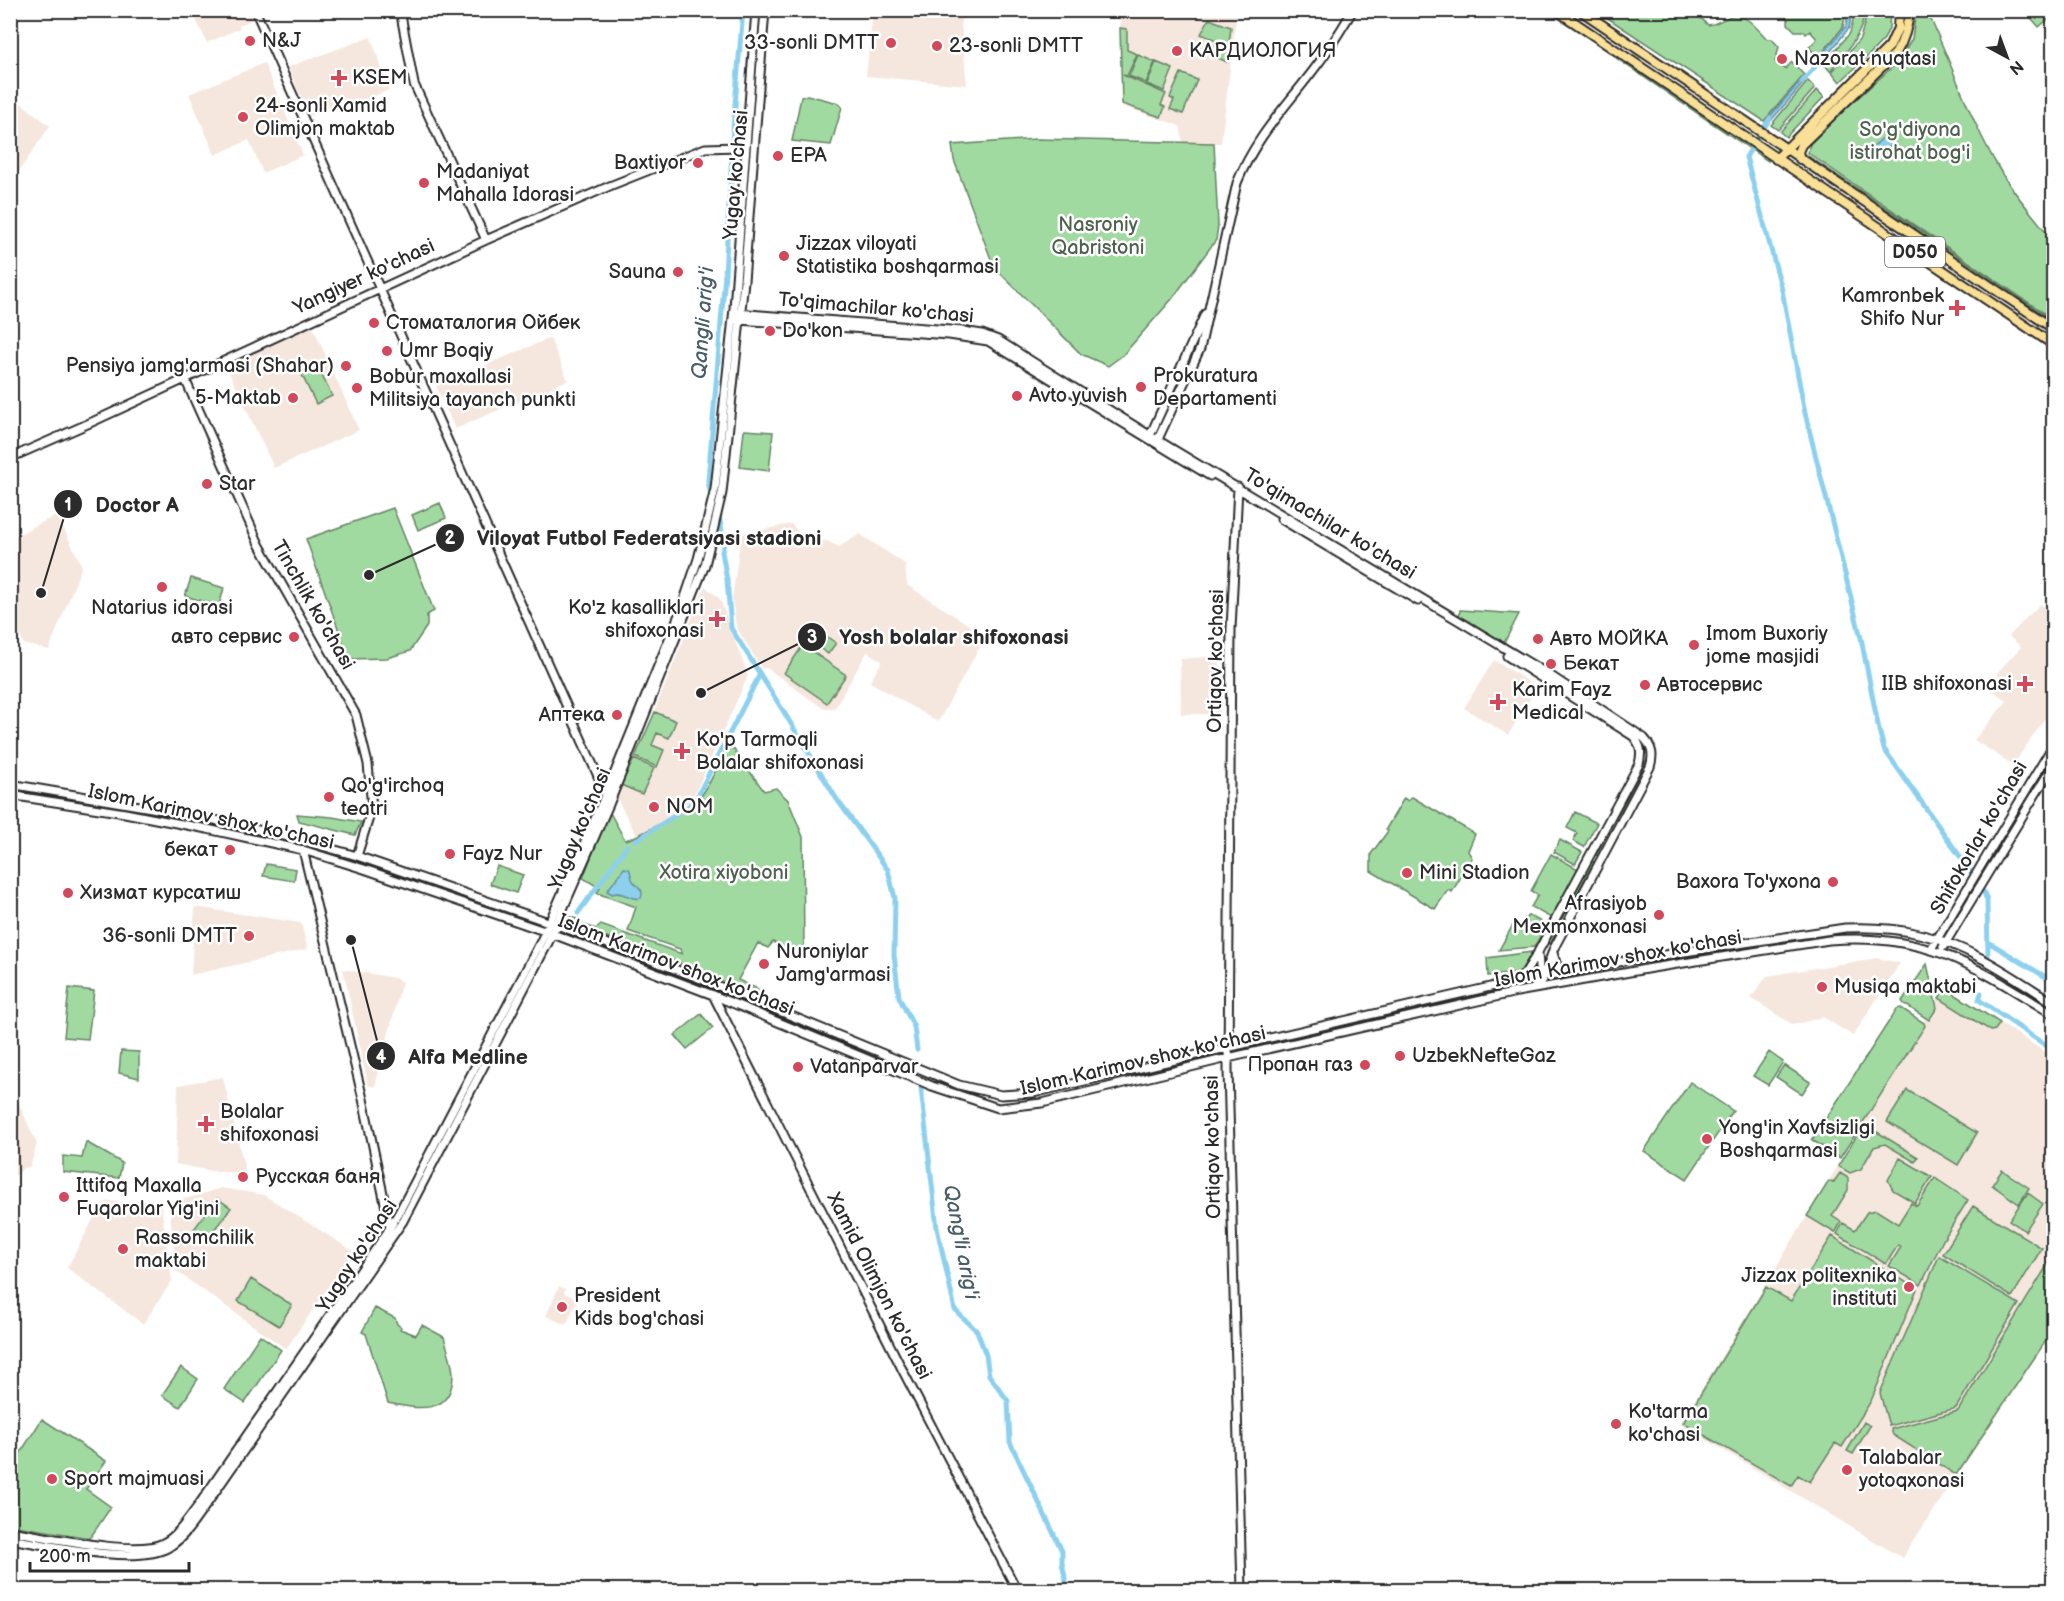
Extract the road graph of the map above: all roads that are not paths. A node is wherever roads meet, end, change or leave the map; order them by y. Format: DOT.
graph roads {
  1 [pos="255,10"];
  2 [pos="400,10"];
  3 [pos="756,10"];
  4 [pos="765,10"];
  5 [pos="1353,10"];
  6 [pos="1556,10"];
  7 [pos="1580,10"];
  8 [pos="1899,10"];
  9 [pos="1908,10"];
  10 [pos="746,140"];
  11 [pos="1798,143"];
  12 [pos="738,147"];
  13 [pos="1788,151"];
  14 [pos="745,156"];
  15 [pos="1776,159"];
  16 [pos="1800,159"];
  17 [pos="1794,170"];
  18 [pos="486,240"];
  19 [pos="379,288"];
  20 [pos="1212,297"];
  21 [pos="736,316"];
  22 [pos="2054,329"];
  23 [pos="2054,345"];
  24 [pos="185,379"];
  25 [pos="1155,442"];
  26 [pos="10,458"];
  27 [pos="1238,490"];
  28 [pos="2054,744"];
  29 [pos="2054,764"];
  30 [pos="10,784"];
  31 [pos="606,794"];
  32 [pos="10,795"];
  33 [pos="98,799"];
  34 [pos="610,802"];
  35 [pos="95,808"];
  36 [pos="303,850"];
  37 [pos="1592,852"];
  38 [pos="357,856"];
  39 [pos="1603,858"];
  40 [pos="554,924"];
  41 [pos="549,933"];
  42 [pos="1942,941"];
  43 [pos="1931,949"];
  44 [pos="1553,950"];
  45 [pos="1538,952"];
  46 [pos="1940,952"];
  47 [pos="1570,971"];
  48 [pos="1545,976"];
  49 [pos="1511,983"];
  50 [pos="1562,984"];
  51 [pos="1532,989"];
  52 [pos="713,995"];
  53 [pos="2054,1003"];
  54 [pos="2054,1015"];
  55 [pos="865,1047"];
  56 [pos="1228,1047"];
  57 [pos="859,1056"];
  58 [pos="1228,1058"];
  59 [pos="390,1227"];
  60 [pos="393,1238"];
  61 [pos="10,1531"];
  62 [pos="10,1539"];
  63 [pos="1017,1590"];
  64 [pos="1242,1590"];
  1 -- 19 [label="main road"];
  2 -- 18 [label="main road"];
  3 -- 10 [label="main road, Yugay ko'chasi"];
  4 -- 21 [label="main road, Yugay ko'chasi"];
  5 -- 20 [label="main road"];
  6 -- 15 [label="main road"];
  7 -- 13 [label="main road"];
  8 -- 11 [label="main road"];
  9 -- 11 [label="main road"];
  10 -- 12 [label="main road, Yugay ko'chasi"];
  10 -- 14 [label="main road, Yugay ko'chasi"];
  11 -- 13 [label="main road"];
  11 -- 16 [label="main road"];
  12 -- 14 [label="main road"];
  12 -- 18 [label="main road, Yangiyer ko'chasi"];
  13 -- 15 [label="main road"];
  13 -- 16 [label="main road"];
  13 -- 17 [label="main road"];
  14 -- 21 [label="main road, Yugay ko'chasi"];
  15 -- 17 [label="main road, D050"];
  16 -- 22 [label="main road, D050"];
  17 -- 23 [label="main road, D050"];
  18 -- 19 [label="main road, Yangiyer ko'chasi"];
  19 -- 24 [label="main road, Yangiyer ko'chasi"];
  19 -- 31 [label="main road"];
  20 -- 25 [label="main road"];
  20 -- 25 [label="main road"];
  21 -- 25 [label="main road, To'qimachilar ko'chasi"];
  21 -- 31 [label="main road, Yugay ko'chasi"];
  21 -- 34 [label="main road, Yugay ko'chasi"];
  24 -- 26 [label="main road, Yangiyer ko'chasi"];
  24 -- 38 [label="main road, Tinchlik ko'chasi"];
  25 -- 27 [label="main road, To'qimachilar ko'chasi"];
  27 -- 37 [label="main road, To'qimachilar ko'chasi"];
  27 -- 39 [label="main road, To'qimachilar ko'chasi"];
  27 -- 56 [label="main road, Ortiqov ko'chasi"];
  28 -- 42 [label="main road, Shifokorlar ko'chasi"];
  29 -- 42 [label="main road, Shifokorlar ko'chasi"];
  30 -- 33 [label="main road, Islom Karimov shox ko'chasi"];
  31 -- 34 [label="main road"];
  31 -- 40 [label="main road, Yugay ko'chasi"];
  32 -- 35 [label="main road, Islom Karimov shox ko'chasi"];
  33 -- 35 [label="main road"];
  33 -- 38 [label="main road, Islom Karimov shox ko'chasi"];
  34 -- 40 [label="main road, Yugay ko'chasi"];
  35 -- 36 [label="main road, Islom Karimov shox ko'chasi"];
  36 -- 41 [label="main road, Islom Karimov shox ko'chasi"];
  36 -- 59 [label="main road"];
  37 -- 39 [label="main road"];
  37 -- 45 [label="main road, To'qimachilar ko'chasi"];
  38 -- 40 [label="main road, Islom Karimov shox ko'chasi"];
  39 -- 44 [label="main road, To'qimachilar ko'chasi"];
  40 -- 41 [label="main road, Yugay ko'chasi"];
  40 -- 55 [label="main road, Islom Karimov shox ko'chasi"];
  41 -- 52 [label="main road, Islom Karimov shox ko'chasi"];
  41 -- 59 [label="main road, Yugay ko'chasi"];
  41 -- 60 [label="main road, Yugay ko'chasi"];
  42 -- 43 [label="main road, Shifokorlar ko'chasi"];
  42 -- 46 [label="main road, Shifokorlar ko'chasi"];
  42 -- 47 [label="main road, Islom Karimov shox ko'chasi"];
  42 -- 53 [label="main road, Islom Karimov shox ko'chasi"];
  43 -- 46 [label="main road, Islom Karimov shox ko'chasi"];
  43 -- 50 [label="main road, Islom Karimov shox ko'chasi"];
  44 -- 47 [label="main road"];
  44 -- 48 [label="main road, To'qimachilar ko'chasi"];
  45 -- 48 [label="main road"];
  45 -- 49 [label="main road, To'qimachilar ko'chasi"];
  46 -- 54 [label="main road, Islom Karimov shox ko'chasi"];
  47 -- 48 [label="main road, Islom Karimov shox ko'chasi"];
  48 -- 49 [label="main road, Islom Karimov shox ko'chasi"];
  48 -- 50 [label="main road"];
  48 -- 51 [label="main road, To'qimachilar ko'chasi"];
  49 -- 56 [label="main road, Islom Karimov shox ko'chasi"];
  50 -- 51 [label="main road, Islom Karimov shox ko'chasi"];
  51 -- 58 [label="main road, Islom Karimov shox ko'chasi"];
  52 -- 57 [label="main road, Islom Karimov shox ko'chasi"];
  52 -- 63 [label="main road, Xamid Olimjon ko'chasi"];
  55 -- 56 [label="main road, Islom Karimov shox ko'chasi"];
  55 -- 57 [label="main road"];
  56 -- 58 [label="main road, Ortiqov ko'chasi"];
  57 -- 58 [label="main road, Islom Karimov shox ko'chasi"];
  58 -- 64 [label="main road, Ortiqov ko'chasi"];
  59 -- 60 [label="main road"];
  59 -- 61 [label="main road, Yugay ko'chasi"];
  60 -- 62 [label="main road, Yugay ko'chasi"];
}
